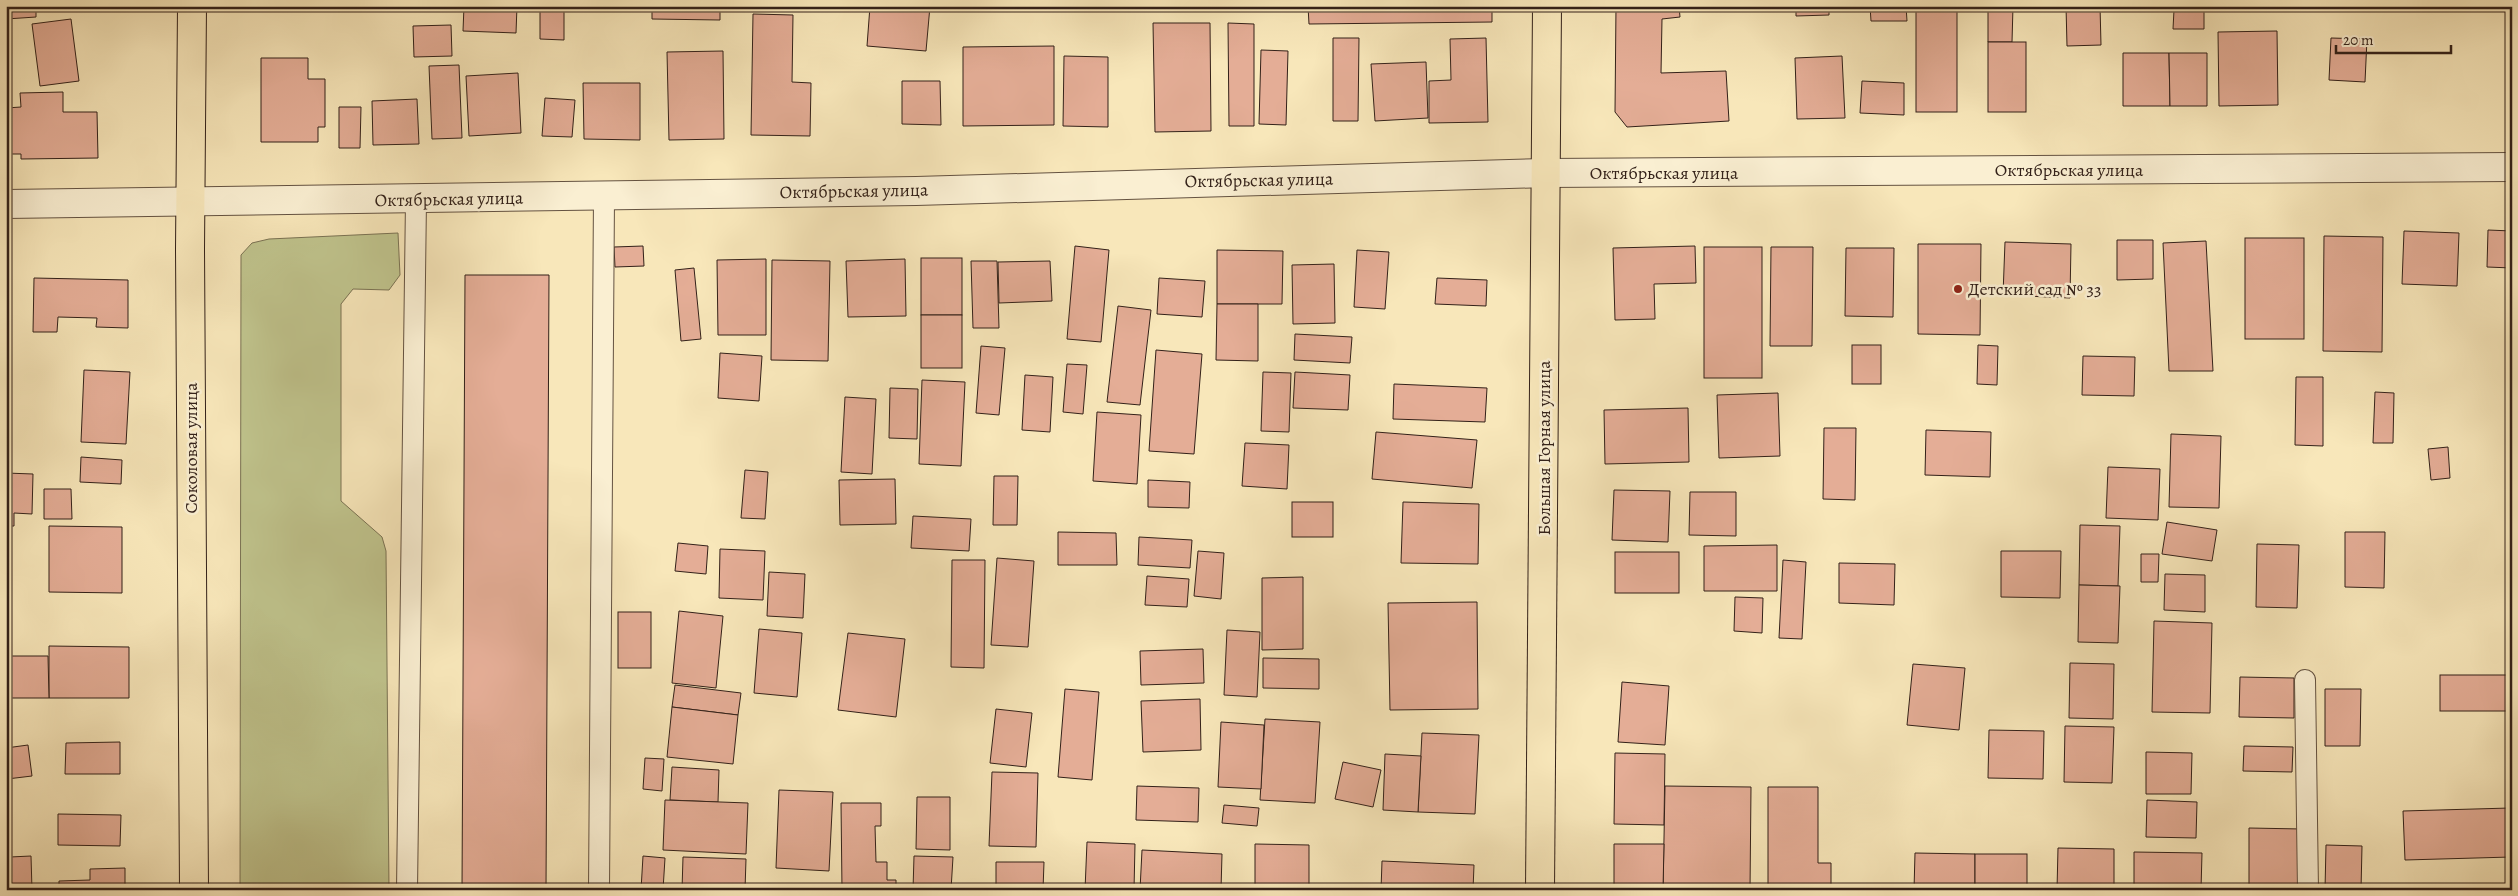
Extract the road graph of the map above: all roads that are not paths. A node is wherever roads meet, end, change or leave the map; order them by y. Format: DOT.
graph roads {
  1 [pos="192,6"];
  2 [pos="1547,6"];
  3 [pos="2512,167"];
  4 [pos="1546,174"];
  5 [pos="604,197"];
  6 [pos="416,200"];
  7 [pos="190,201"];
  8 [pos="6,204"];
  9 [pos="2305,680"];
  10 [pos="194,890"];
  11 [pos="407,890"];
  12 [pos="599,890"];
  13 [pos="1540,890"];
  14 [pos="2308,890"];
  1 -- 7 [label="main road, Соколовая улица"];
  2 -- 4 [label="main road, Большая Горная улица"];
  3 -- 4 [label="street, Октябрьская улица"];
  4 -- 5 [label="street, Октябрьская улица"];
  4 -- 13 [label="main road, Большая Горная улица"];
  5 -- 6 [label="street, Октябрьская улица"];
  5 -- 12 [label="lane"];
  6 -- 7 [label="street, Октябрьская улица"];
  6 -- 11 [label="lane"];
  7 -- 8 [label="street, Октябрьская улица"];
  7 -- 10 [label="main road, Соколовая улица"];
  9 -- 14 [label="lane"];
}
